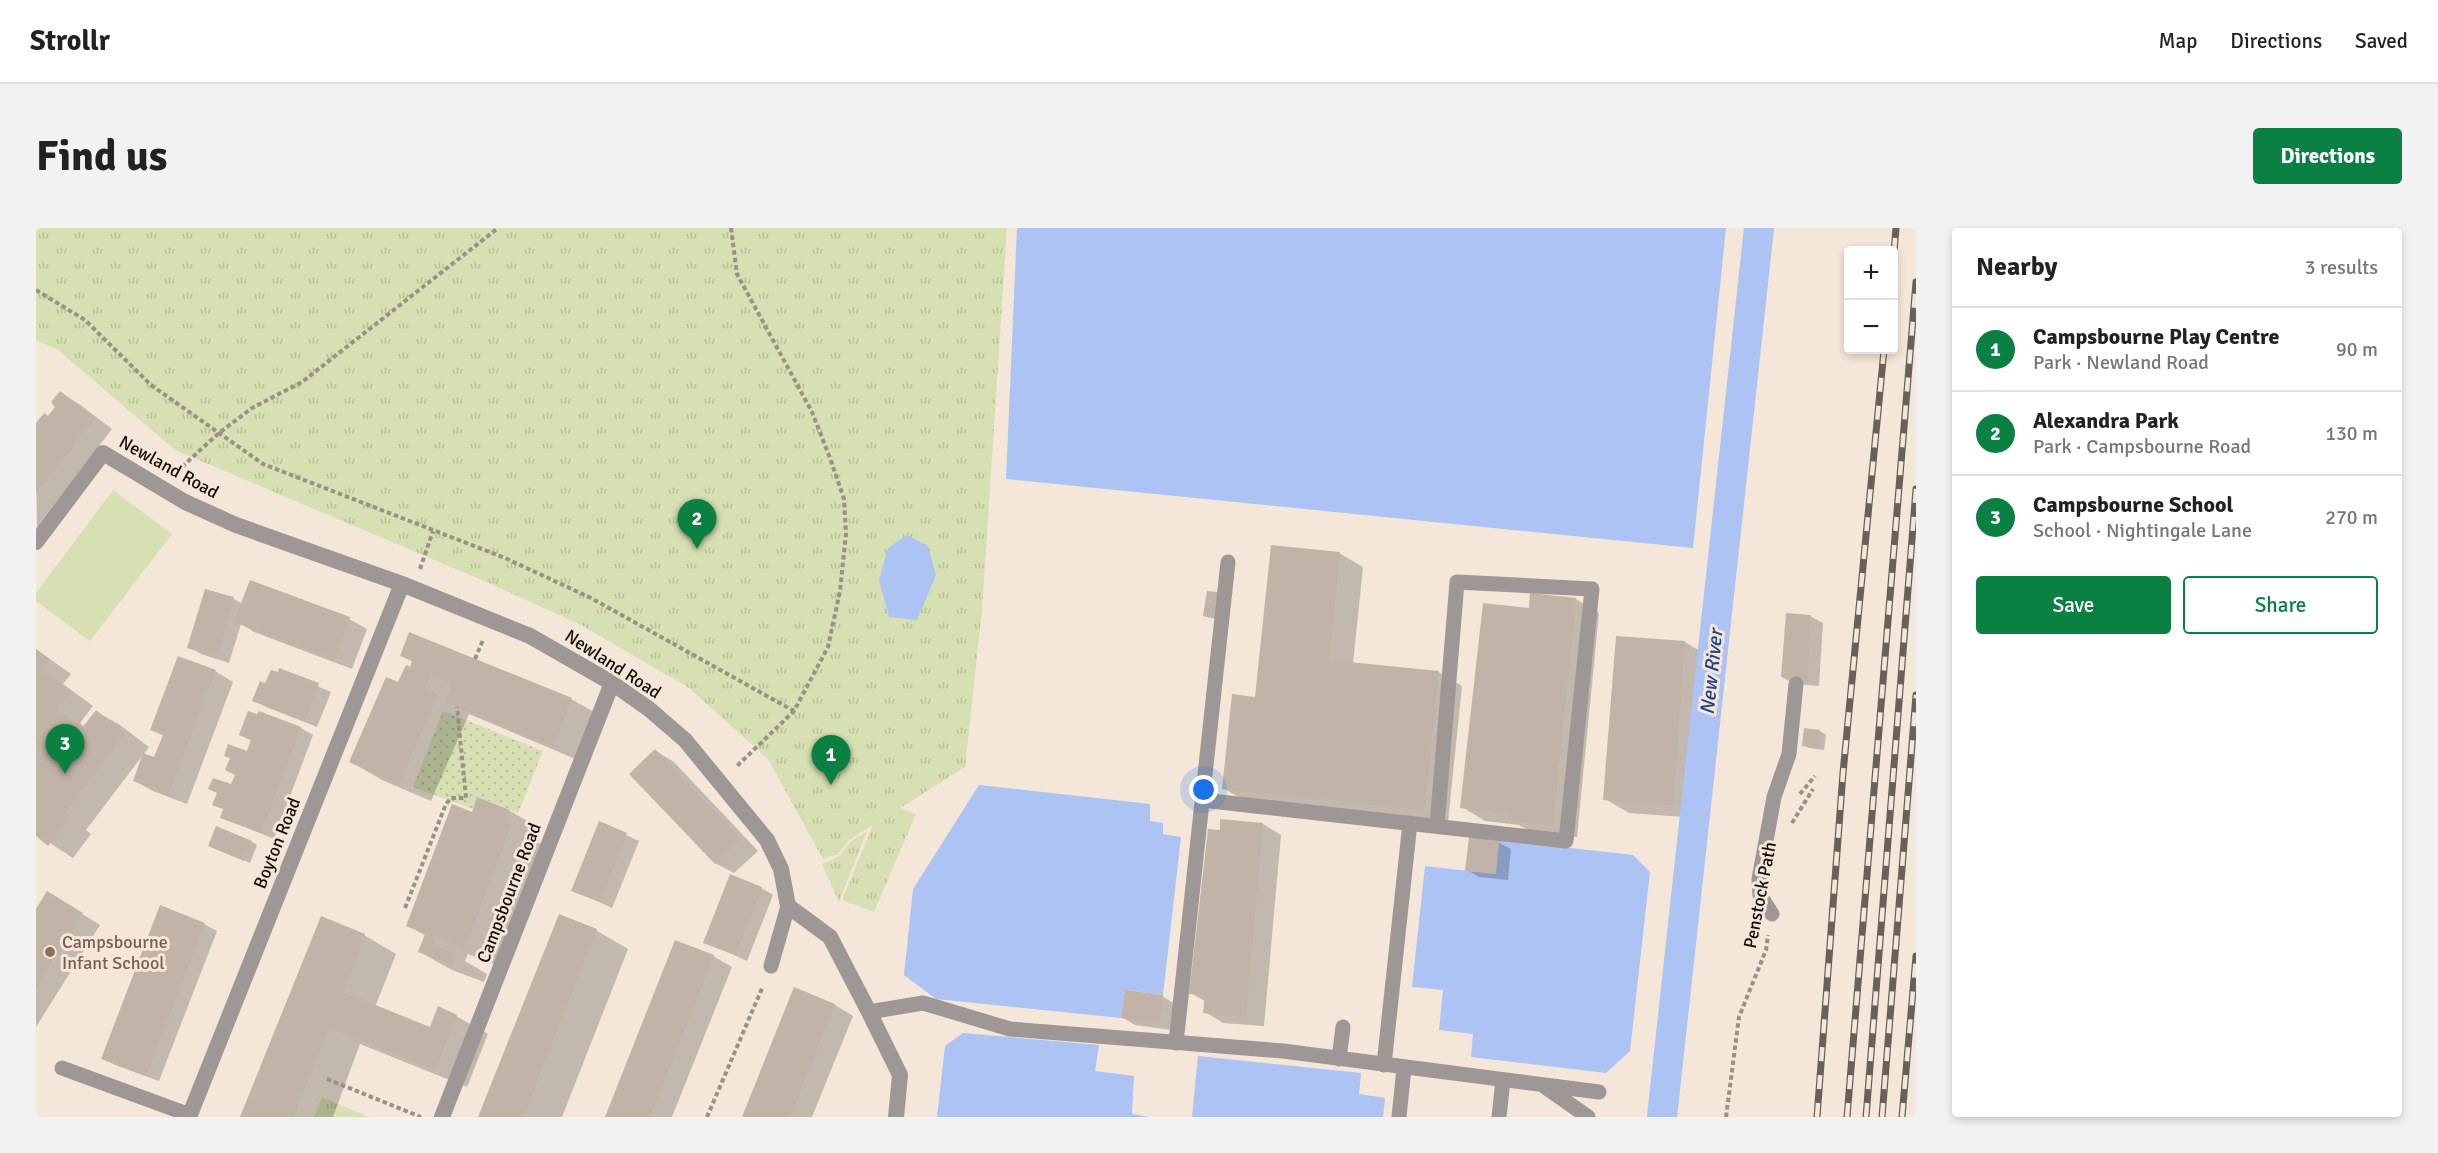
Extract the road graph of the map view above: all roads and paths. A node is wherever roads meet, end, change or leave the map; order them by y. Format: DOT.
graph roads {
  1 [pos="498,228"];
  2 [pos="730,228"];
  3 [pos="36,290"];
  4 [pos="219,433"];
  5 [pos="168,492"];
  6 [pos="433,531"];
  7 [pos="36,542"];
  8 [pos="1228,562"];
  9 [pos="407,587"];
  10 [pos="612,683"];
  11 [pos="1796,684"];
  12 [pos="457,707"];
  13 [pos="794,711"];
  14 [pos="721,783"];
  15 [pos="1813,789"];
  16 [pos="1202,800"];
  17 [pos="1410,823"];
  18 [pos="1791,825"];
  19 [pos="1437,826"];
  20 [pos="788,906"];
  21 [pos="405,908"];
  22 [pos="1772,914"];
  23 [pos="771,966"];
  24 [pos="869,1012"];
  25 [pos="1343,1027"];
  26 [pos="1176,1043"];
  27 [pos="1339,1059"];
  28 [pos="1384,1065"];
  29 [pos="62,1068"];
  30 [pos="1404,1068"];
  31 [pos="327,1078"];
  32 [pos="1503,1080"];
  33 [pos="1543,1086"];
  34 [pos="1599,1092"];
  35 [pos="189,1116"];
  36 [pos="421,1117"];
  37 [pos="442,1117"];
  38 [pos="707,1117"];
  39 [pos="896,1117"];
  40 [pos="1400,1117"];
  41 [pos="1499,1117"];
  42 [pos="1588,1117"];
  43 [pos="1726,1117"];
  1 -- 4 [label="path"];
  2 -- 13 [label="path"];
  3 -- 4 [label="path"];
  4 -- 5 [label="path"];
  4 -- 13 [label="path"];
  5 -- 7 [label="street, Newland Road"];
  5 -- 9 [label="street, Newland Road"];
  6 -- 9 [label="path"];
  8 -- 16 [label="lane"];
  9 -- 10 [label="street, Newland Road"];
  9 -- 35 [label="street, Boyton Road"];
  10 -- 14 [label="street, Newland Road"];
  10 -- 37 [label="street, Campsbourne Road"];
  11 -- 22 [label="lane"];
  12 -- 21 [label="path"];
  13 -- 14 [label="path"];
  14 -- 20 [label="street, Newland Road"];
  15 -- 18 [label="path, Penstock Path"];
  16 -- 17 [label="lane"];
  16 -- 26 [label="lane"];
  17 -- 19 [label="lane"];
  17 -- 28 [label="lane"];
  19 -- 19 [label="lane"];
  20 -- 23 [label="lane"];
  20 -- 24 [label="street"];
  22 -- 43 [label="path, Penstock Path"];
  23 -- 38 [label="path"];
  24 -- 26 [label="lane"];
  24 -- 39 [label="street"];
  25 -- 27 [label="lane"];
  26 -- 27 [label="lane"];
  27 -- 28 [label="lane"];
  28 -- 30 [label="lane"];
  29 -- 35 [label="lane"];
  30 -- 32 [label="lane"];
  30 -- 40 [label="lane"];
  31 -- 36 [label="path"];
  32 -- 33 [label="lane"];
  32 -- 41 [label="lane"];
  33 -- 34 [label="lane"];
  33 -- 42 [label="lane"];
}
